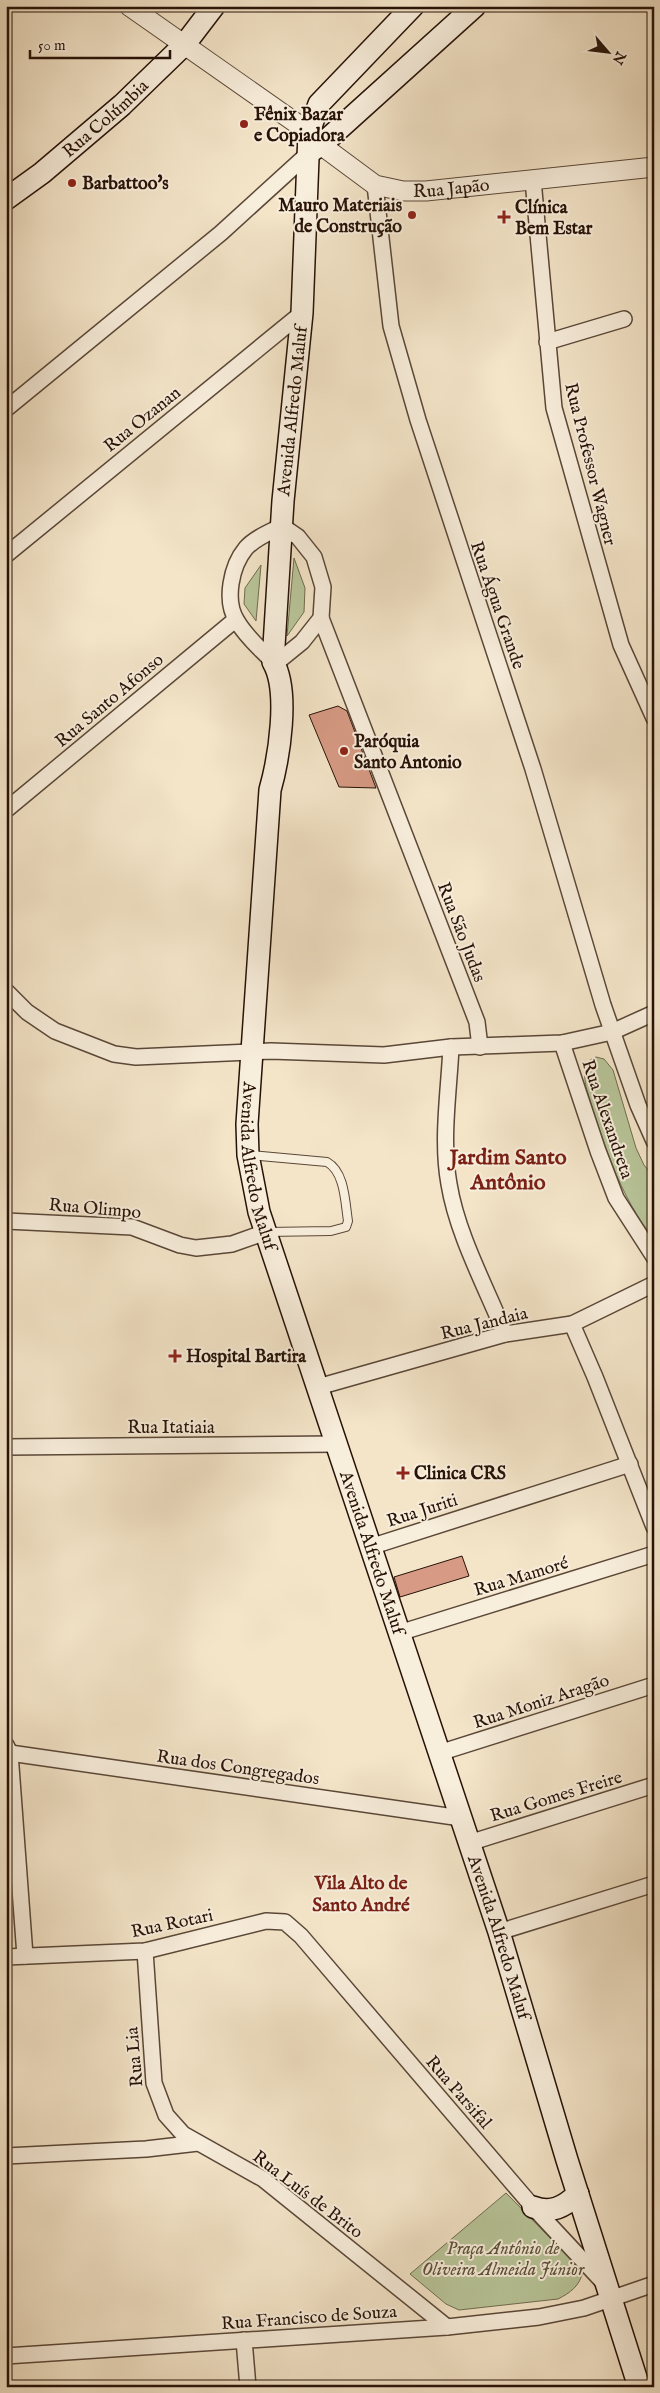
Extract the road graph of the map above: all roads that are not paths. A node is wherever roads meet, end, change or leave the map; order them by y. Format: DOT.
graph roads {
  1 [pos="129,6"];
  2 [pos="214,6"];
  3 [pos="413,6"];
  4 [pos="475,6"];
  5 [pos="185,44"];
  6 [pos="313,143"];
  7 [pos="654,167"];
  8 [pos="533,180"];
  9 [pos="375,185"];
  10 [pos="6,199"];
  11 [pos="302,313"];
  12 [pos="624,319"];
  13 [pos="547,342"];
  14 [pos="6,409"];
  15 [pos="282,526"];
  16 [pos="6,555"];
  17 [pos="321,618"];
  18 [pos="235,620"];
  19 [pos="275,665"];
  20 [pos="653,716"];
  21 [pos="6,810"];
  22 [pos="6,991"];
  23 [pos="654,1013"];
  24 [pos="612,1032"];
  25 [pos="562,1043"];
  26 [pos="451,1047"];
  27 [pos="480,1047"];
  28 [pos="251,1052"];
  29 [pos="654,1141"];
  30 [pos="248,1155"];
  31 [pos="6,1221"];
  32 [pos="266,1232"];
  33 [pos="654,1257"];
  34 [pos="654,1284"];
  35 [pos="572,1324"];
  36 [pos="505,1334"];
  37 [pos="318,1387"];
  38 [pos="337,1444"];
  39 [pos="6,1447"];
  40 [pos="630,1464"];
  41 [pos="654,1527"];
  42 [pos="370,1547"];
  43 [pos="654,1554"];
  44 [pos="399,1634"];
  45 [pos="654,1685"];
  46 [pos="8,1749"];
  47 [pos="439,1753"];
  48 [pos="654,1785"];
  49 [pos="461,1818"];
  50 [pos="469,1843"];
  51 [pos="654,1884"];
  52 [pos="285,1922"];
  53 [pos="499,1932"];
  54 [pos="145,1951"];
  55 [pos="25,1956"];
  56 [pos="6,1957"];
  57 [pos="198,2143"];
  58 [pos="6,2156"];
  59 [pos="578,2194"];
  60 [pos="533,2207"];
  61 [pos="654,2284"];
  62 [pos="609,2292"];
  63 [pos="447,2327"];
  64 [pos="244,2340"];
  65 [pos="6,2356"];
  66 [pos="248,2387"];
  67 [pos="639,2387"];
  1 -- 5 [label="street, Rua Japão"];
  2 -- 5 [label="main road, Rua Colúmbia"];
  3 -- 6 [label="main road, Avenida Alfredo Maluf"];
  4 -- 6 [label="main road"];
  5 -- 6 [label="street, Rua Japão"];
  5 -- 10 [label="main road, Rua Colúmbia"];
  6 -- 9 [label="street, Rua Japão"];
  6 -- 11 [label="main road, Avenida Alfredo Maluf"];
  6 -- 14 [label="street"];
  7 -- 8 [label="street, Rua Japão"];
  8 -- 9 [label="street, Rua Japão"];
  8 -- 13 [label="street, Rua Professor Wagner"];
  9 -- 24 [label="street, Rua Água Grande"];
  11 -- 15 [label="main road, Avenida Alfredo Maluf"];
  11 -- 16 [label="street, Rua Ozanan"];
  12 -- 13 [label="street"];
  13 -- 20 [label="street, Rua Professor Wagner"];
  15 -- 17 [label="street"];
  15 -- 18 [label="street"];
  15 -- 19 [label="main road, Avenida Alfredo Maluf"];
  17 -- 19 [label="street"];
  17 -- 27 [label="street, Rua São Judas"];
  18 -- 19 [label="street"];
  18 -- 21 [label="street, Rua Santo Afonso"];
  19 -- 28 [label="main road, Avenida Alfredo Maluf"];
  22 -- 28 [label="street"];
  23 -- 24 [label="street"];
  24 -- 25 [label="street"];
  24 -- 29 [label="street, Rua Água Grande"];
  25 -- 27 [label="street"];
  25 -- 33 [label="street, Rua Alexandreta"];
  26 -- 27 [label="street"];
  26 -- 28 [label="street"];
  26 -- 36 [label="street"];
  28 -- 30 [label="main road, Avenida Alfredo Maluf"];
  30 -- 32 [label="main road, Avenida Alfredo Maluf"];
  30 -- 32 [label="lane"];
  31 -- 32 [label="street, Rua Olimpo"];
  32 -- 37 [label="main road, Avenida Alfredo Maluf"];
  34 -- 35 [label="street, Rua Jandaia"];
  35 -- 36 [label="street, Rua Jandaia"];
  35 -- 40 [label="street"];
  36 -- 37 [label="street, Rua Jandaia"];
  37 -- 38 [label="main road, Avenida Alfredo Maluf"];
  38 -- 39 [label="street, Rua Itatiaia"];
  38 -- 42 [label="main road, Avenida Alfredo Maluf"];
  40 -- 41 [label="street"];
  40 -- 42 [label="street, Rua Juriti"];
  42 -- 44 [label="main road, Avenida Alfredo Maluf"];
  43 -- 44 [label="street, Rua Mamoré"];
  44 -- 47 [label="main road, Avenida Alfredo Maluf"];
  45 -- 47 [label="street, Rua Moniz Aragão"];
  46 -- 49 [label="street, Rua dos Congregados"];
  46 -- 55 [label="street"];
  47 -- 49 [label="main road, Avenida Alfredo Maluf"];
  48 -- 50 [label="street, Rua Gomes Freire"];
  49 -- 50 [label="main road, Avenida Alfredo Maluf"];
  50 -- 53 [label="main road, Avenida Alfredo Maluf"];
  51 -- 53 [label="street"];
  52 -- 54 [label="street, Rua Rotari"];
  52 -- 60 [label="street, Rua Parsifal"];
  53 -- 59 [label="main road, Avenida Alfredo Maluf"];
  54 -- 55 [label="street, Rua Rotari"];
  54 -- 57 [label="street, Rua Lia"];
  55 -- 56 [label="street, Rua Rotari"];
  57 -- 58 [label="street"];
  57 -- 63 [label="street, Rua Luís de Brito"];
  59 -- 60 [label="main road"];
  59 -- 62 [label="main road, Avenida Alfredo Maluf"];
  60 -- 62 [label="street, Rua Parsifal"];
  61 -- 62 [label="street, Rua Francisco de Souza"];
  62 -- 63 [label="street, Rua Francisco de Souza"];
  62 -- 67 [label="main road, Avenida Alfredo Maluf"];
  63 -- 64 [label="street, Rua Francisco de Souza"];
  64 -- 65 [label="street, Rua Francisco de Souza"];
  64 -- 66 [label="street"];
}
